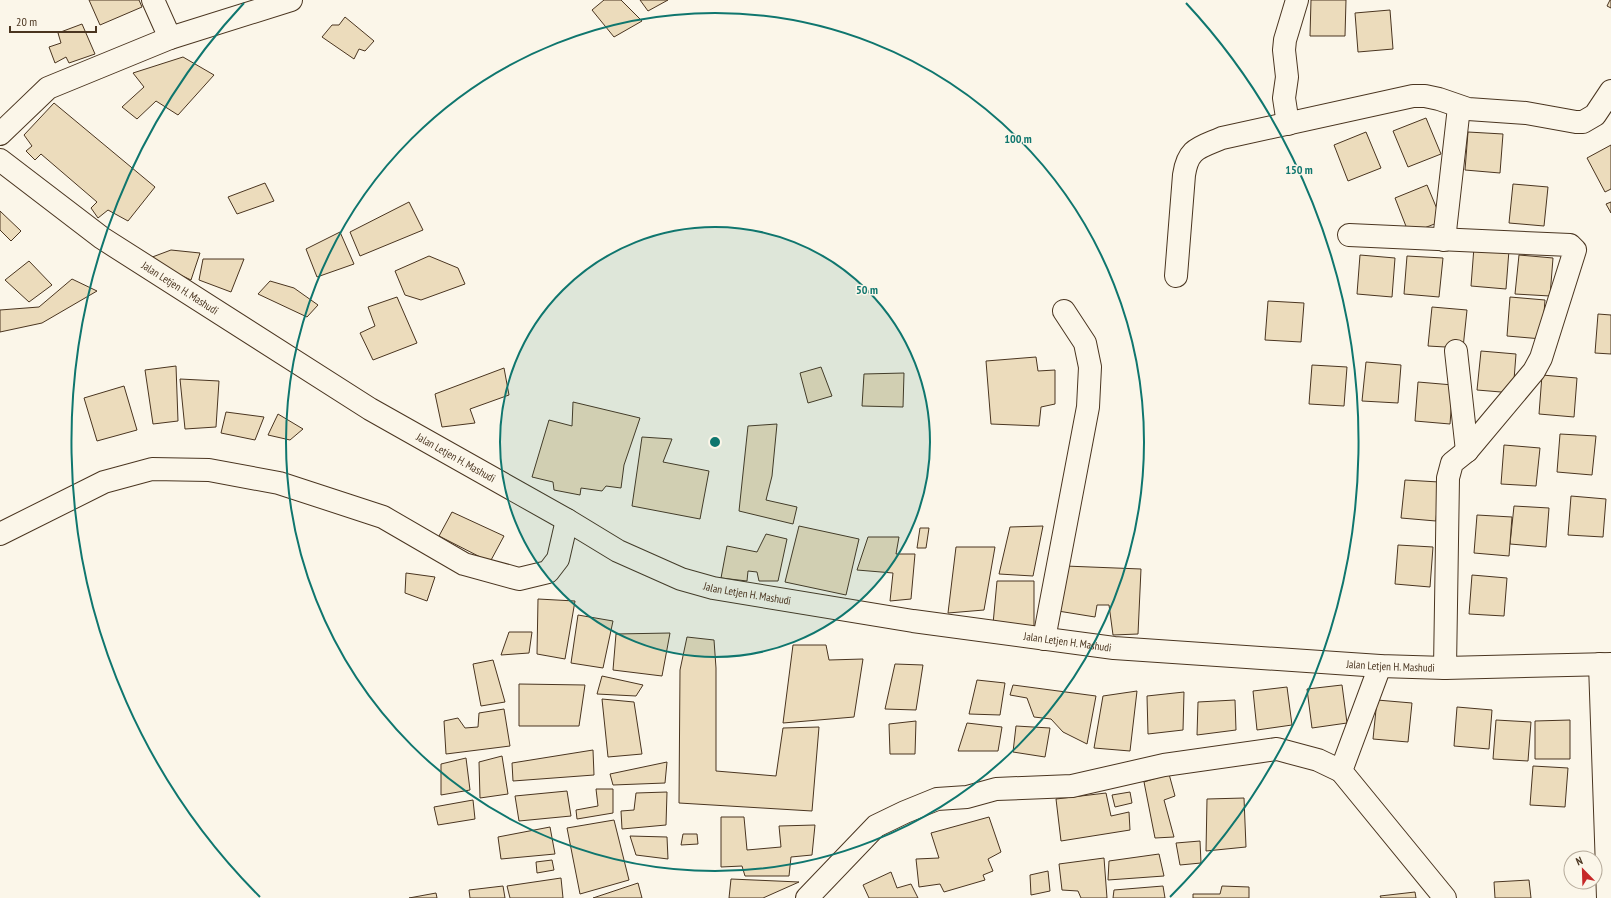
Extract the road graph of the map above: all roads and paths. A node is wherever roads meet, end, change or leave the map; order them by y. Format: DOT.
graph roads {
  1 [pos="153,0"];
  2 [pos="291,0"];
  3 [pos="1297,0"];
  4 [pos="170,38"];
  5 [pos="1611,91"];
  6 [pos="1459,107"];
  7 [pos="1288,124"];
  8 [pos="0,134"];
  9 [pos="0,160"];
  10 [pos="1349,235"];
  11 [pos="1444,240"];
  12 [pos="1176,276"];
  13 [pos="1064,311"];
  14 [pos="1456,351"];
  15 [pos="1467,451"];
  16 [pos="567,520"];
  17 [pos="0,534"];
  18 [pos="1044,639"];
  19 [pos="1606,664"];
  20 [pos="1380,666"];
  21 [pos="1445,668"];
  22 [pos="1341,771"];
  23 [pos="807,898"];
  24 [pos="1445,898"];
  25 [pos="1608,898"];
  1 -- 4 [label="street"];
  2 -- 4 [label="street"];
  3 -- 7 [label="street"];
  4 -- 8 [label="street"];
  5 -- 6 [label="street"];
  6 -- 7 [label="street"];
  6 -- 11 [label="street"];
  7 -- 12 [label="street"];
  9 -- 16 [label="street, Jalan Letjen H. Mashudi"];
  10 -- 11 [label="street"];
  11 -- 15 [label="street"];
  13 -- 18 [label="street"];
  14 -- 15 [label="street"];
  15 -- 21 [label="street"];
  16 -- 17 [label="street"];
  16 -- 18 [label="street, Jalan Letjen H. Mashudi"];
  18 -- 20 [label="street, Jalan Letjen H. Mashudi"];
  19 -- 21 [label="street, Jalan Letjen H. Mashudi"];
  19 -- 25 [label="street"];
  20 -- 21 [label="street, Jalan Letjen H. Mashudi"];
  20 -- 22 [label="street"];
  22 -- 23 [label="street"];
  22 -- 24 [label="street"];
}
